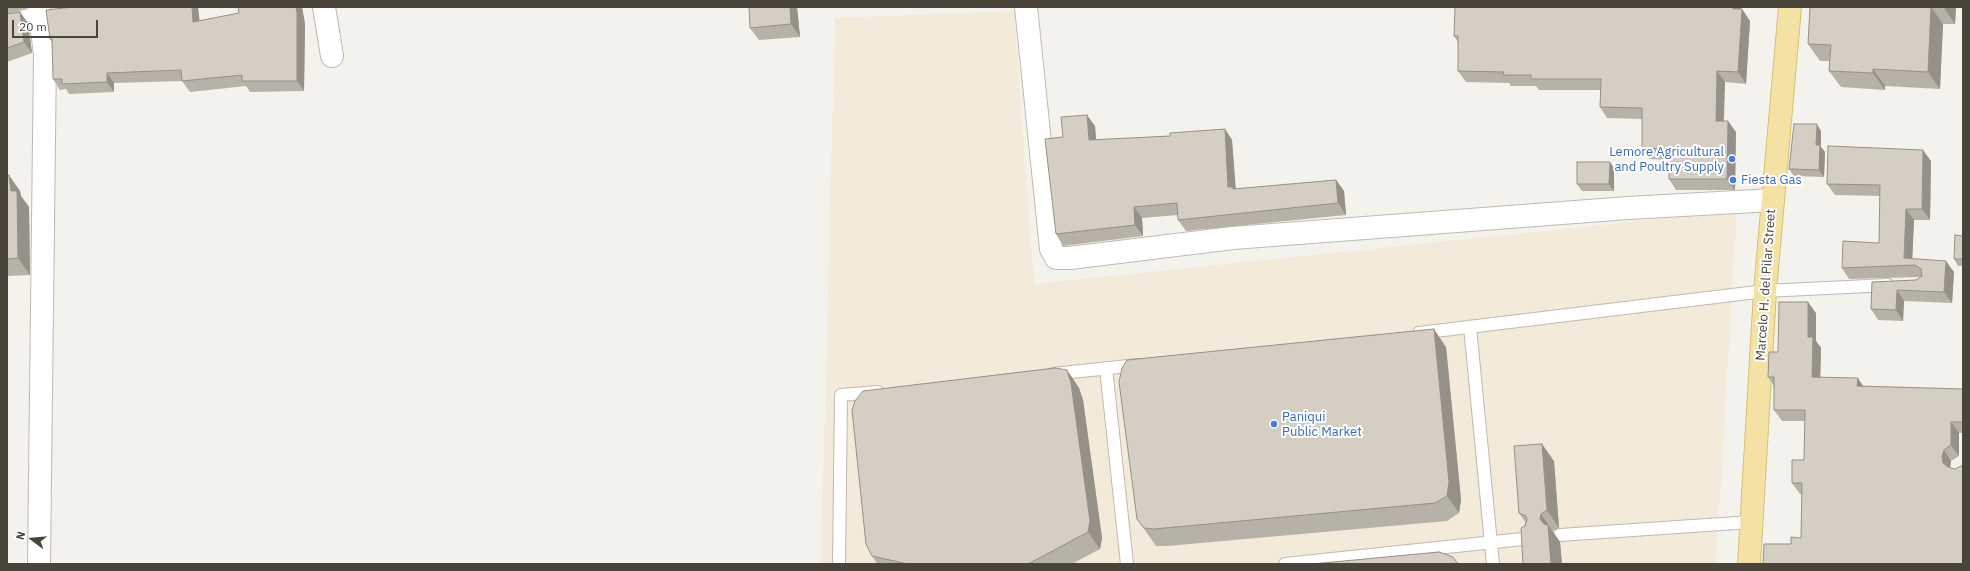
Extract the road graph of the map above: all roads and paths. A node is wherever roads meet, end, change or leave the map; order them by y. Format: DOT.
graph roads {
  1 [pos="324,7"];
  2 [pos="1026,7"];
  3 [pos="1790,7"];
  4 [pos="39,9"];
  5 [pos="7,21"];
  6 [pos="332,56"];
  7 [pos="1773,200"];
  8 [pos="1899,285"];
  9 [pos="1765,291"];
  10 [pos="1470,327"];
  11 [pos="1407,334"];
  12 [pos="1154,363"];
  13 [pos="1106,368"];
  14 [pos="1044,375"];
  15 [pos="888,391"];
  16 [pos="1751,522"];
  17 [pos="1560,535"];
  18 [pos="1532,538"];
  19 [pos="1490,542"];
  20 [pos="39,564"];
  21 [pos="839,564"];
  22 [pos="1127,564"];
  23 [pos="1285,564"];
  24 [pos="1493,564"];
  25 [pos="1749,564"];
  1 -- 6 [label="street"];
  2 -- 7 [label="street"];
  3 -- 7 [label="main road, Marcelo H. del Pilar Street"];
  4 -- 5 [label="lane"];
  4 -- 20 [label="street"];
  7 -- 9 [label="main road, Marcelo H. del Pilar Street"];
  8 -- 9 [label="lane"];
  9 -- 10 [label="lane"];
  9 -- 16 [label="main road, Marcelo H. del Pilar Street"];
  10 -- 11 [label="lane"];
  10 -- 19 [label="lane"];
  12 -- 13 [label="lane"];
  13 -- 14 [label="lane"];
  13 -- 22 [label="lane"];
  15 -- 21 [label="lane"];
  16 -- 17 [label="lane"];
  16 -- 25 [label="main road, Marcelo H. del Pilar Street"];
  18 -- 19 [label="lane"];
  19 -- 23 [label="lane"];
  19 -- 24 [label="lane"];
}
